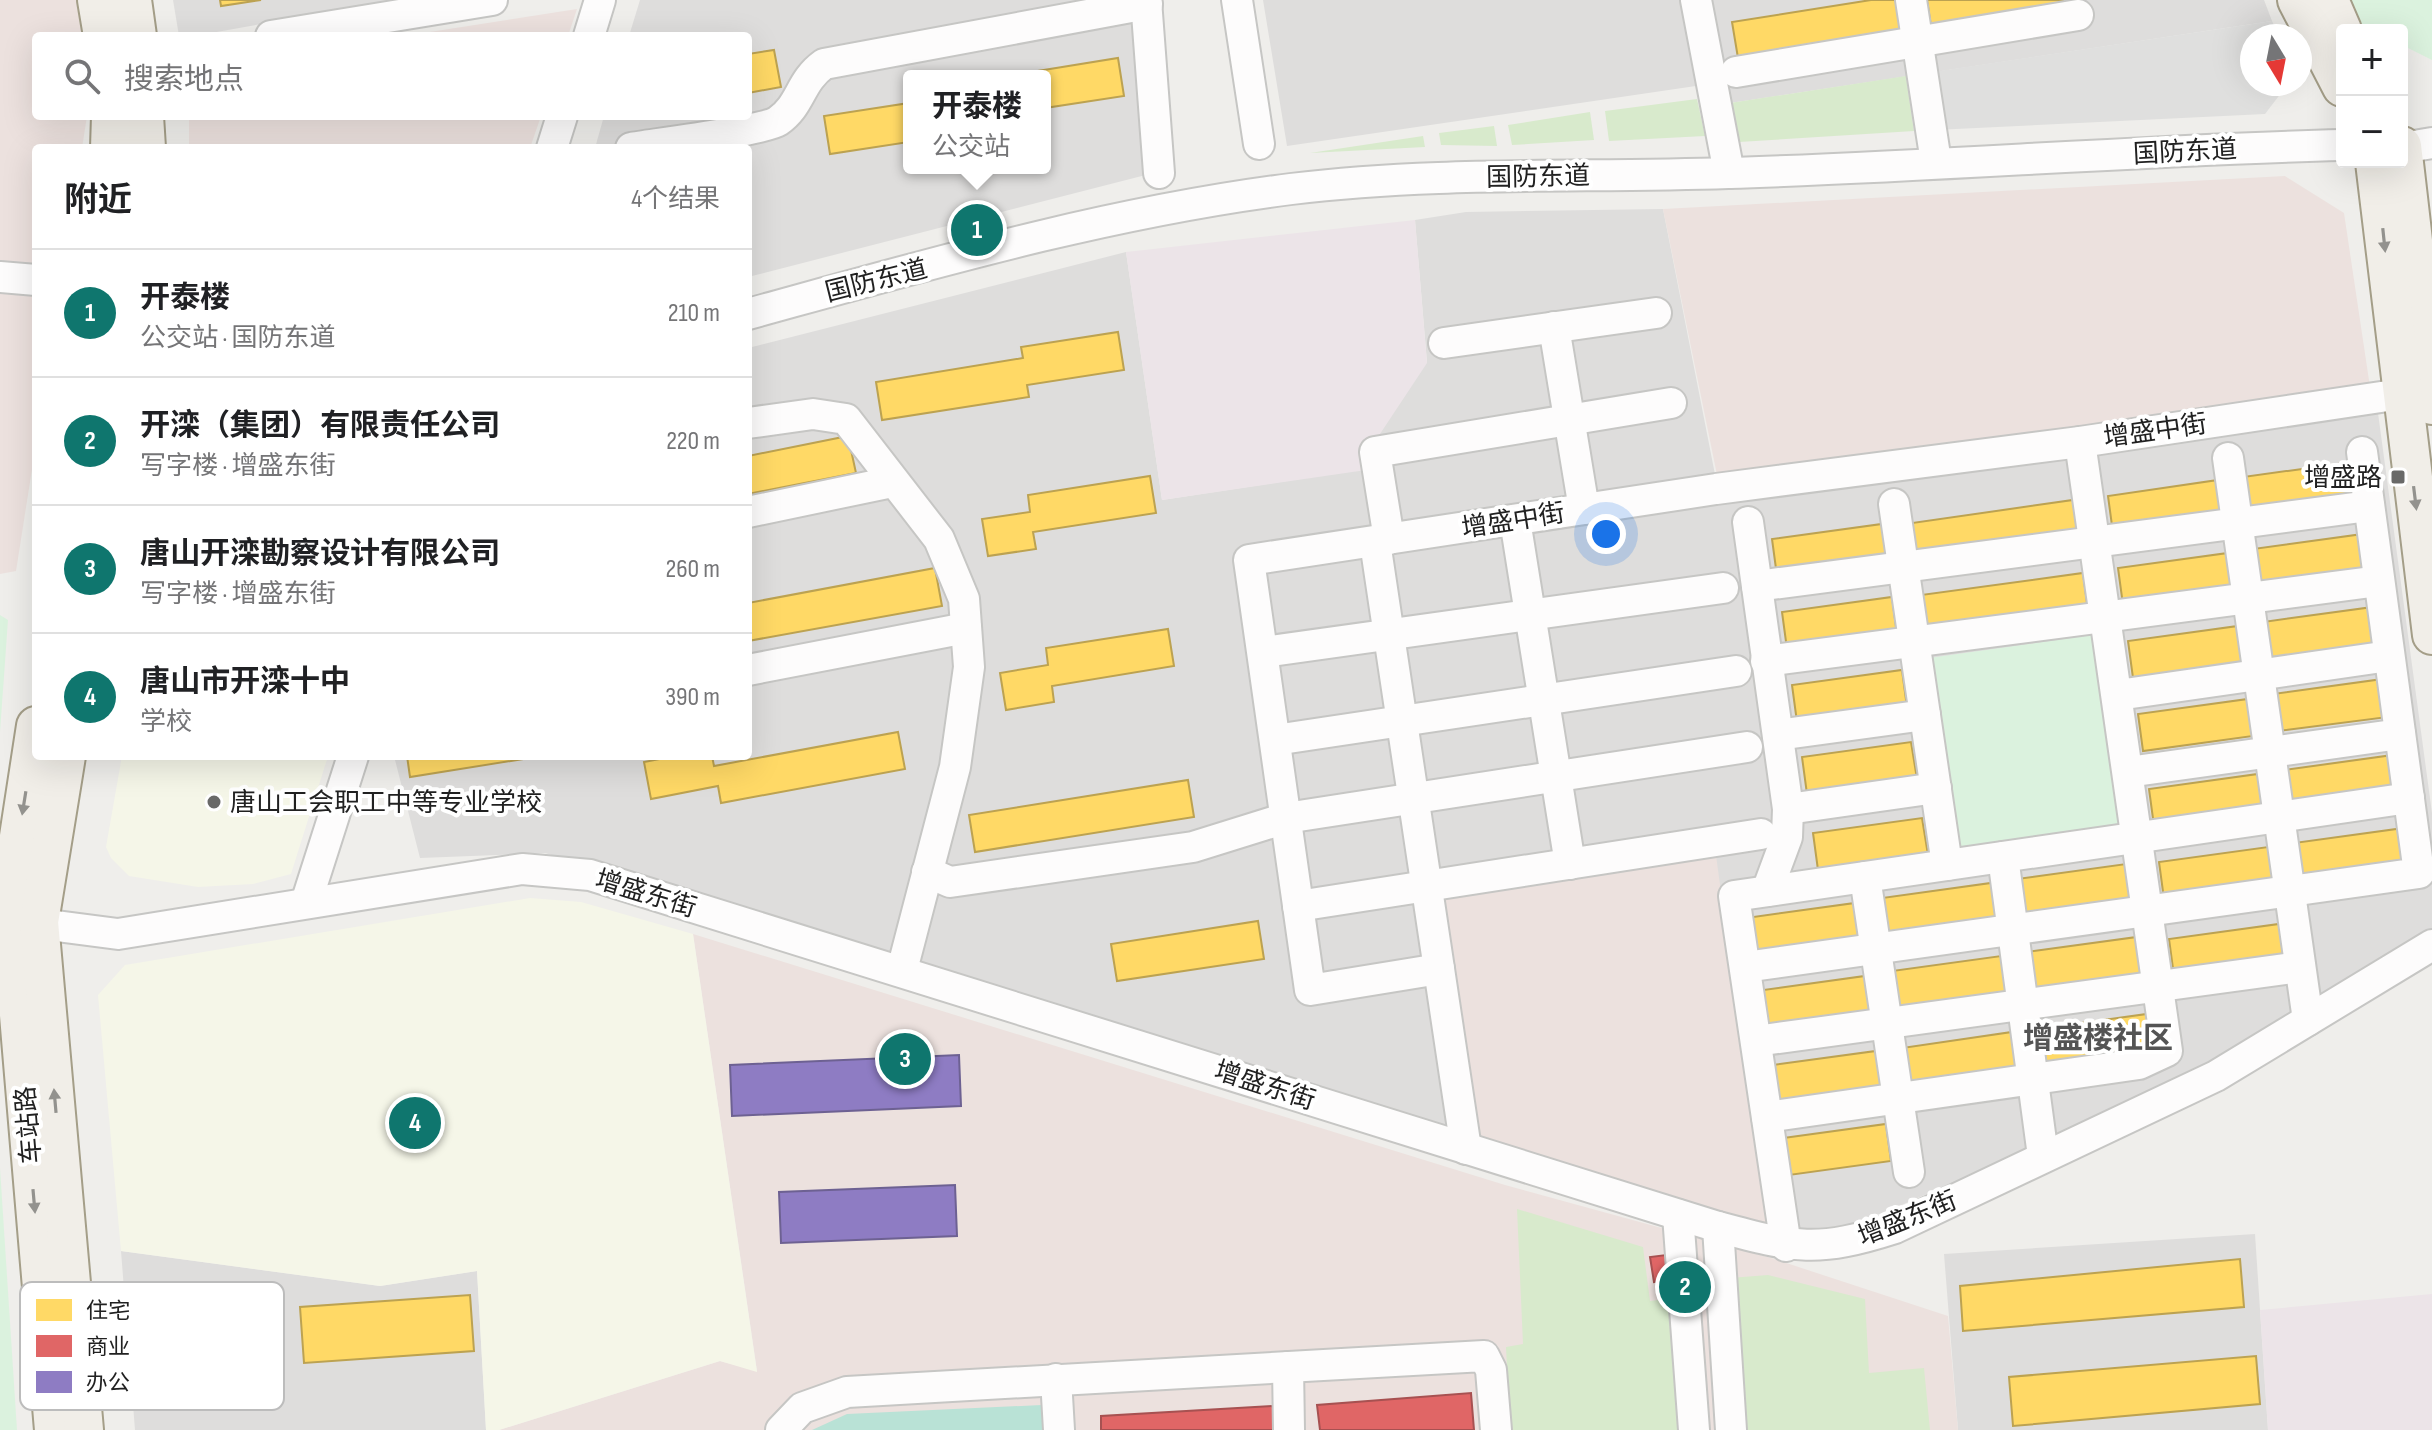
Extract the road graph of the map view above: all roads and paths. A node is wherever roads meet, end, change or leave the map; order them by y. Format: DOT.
graph roads {
  1 [pos="97,0"];
  2 [pos="132,0"];
  3 [pos="492,0"];
  4 [pos="600,0"];
  5 [pos="1237,0"];
  6 [pos="1696,0"];
  7 [pos="1911,0"];
  8 [pos="2297,0"];
  9 [pos="2329,0"];
  10 [pos="1146,2"];
  11 [pos="2078,15"];
  12 [pos="2339,24"];
  13 [pos="102,32"];
  14 [pos="136,32"];
  15 [pos="296,32"];
  16 [pos="590,32"];
  17 [pos="1917,40"];
  18 [pos="1736,72"];
  19 [pos="2336,75"];
  20 [pos="111,120"];
  21 [pos="144,120"];
  22 [pos="561,120"];
  23 [pos="2432,143"];
  24 [pos="110,144"];
  25 [pos="146,144"];
  26 [pos="553,144"];
  27 [pos="654,144"];
  28 [pos="1259,144"];
  29 [pos="2336,145"];
  30 [pos="2408,146"];
  31 [pos="1936,162"];
  32 [pos="2376,168"];
  33 [pos="2403,168"];
  34 [pos="1159,173"];
  35 [pos="1729,173"];
  36 [pos="0,277"];
  37 [pos="32,280"];
  38 [pos="752,313"];
  39 [pos="1656,313"];
  40 [pos="1554,327"];
  41 [pos="1444,343"];
  42 [pos="2417,399"];
  43 [pos="1671,403"];
  44 [pos="1569,420"];
  45 [pos="752,422"];
  46 [pos="2080,442"];
  47 [pos="2362,452"];
  48 [pos="2228,458"];
  49 [pos="892,482"];
  50 [pos="1894,504"];
  51 [pos="2369,506"];
  52 [pos="1584,509"];
  53 [pos="752,511"];
  54 [pos="1515,520"];
  55 [pos="1748,522"];
  56 [pos="2237,523"];
  57 [pos="1382,541"];
  58 [pos="2096,541"];
  59 [pos="1903,567"];
  60 [pos="2379,581"];
  61 [pos="1757,586"];
  62 [pos="1723,588"];
  63 [pos="2248,598"];
  64 [pos="1530,615"];
  65 [pos="2107,617"];
  66 [pos="966,628"];
  67 [pos="1389,635"];
  68 [pos="2432,635"];
  69 [pos="1914,642"];
  70 [pos="1263,652"];
  71 [pos="2389,656"];
  72 [pos="1766,661"];
  73 [pos="752,669"];
  74 [pos="1736,671"];
  75 [pos="2259,675"];
  76 [pos="2118,695"];
  77 [pos="1543,699"];
  78 [pos="1925,715"];
  79 [pos="1402,721"];
  80 [pos="2400,734"];
  81 [pos="1778,735"];
  82 [pos="1275,740"];
  83 [pos="1747,747"];
  84 [pos="32,752"];
  85 [pos="2270,752"];
  86 [pos="65,760"];
  87 [pos="352,760"];
  88 [pos="2128,772"];
  89 [pos="1556,777"];
  90 [pos="1936,788"];
  91 [pos="1413,798"];
  92 [pos="2409,798"];
  93 [pos="1788,809"];
  94 [pos="2279,817"];
  95 [pos="1286,818"];
  96 [pos="1761,834"];
  97 [pos="2137,837"];
  98 [pos="2003,857"];
  99 [pos="1570,864"];
  100 [pos="1947,865"];
  101 [pos="927,872"];
  102 [pos="1865,877"];
  103 [pos="1426,886"];
  104 [pos="1767,891"];
  105 [pos="2290,891"];
  106 [pos="306,903"];
  107 [pos="1298,906"];
  108 [pos="2148,911"];
  109 [pos="17,919"];
  110 [pos="2012,930"];
  111 [pos="2432,945"];
  112 [pos="1876,949"];
  113 [pos="1745,967"];
  114 [pos="2300,967"];
  115 [pos="1439,969"];
  116 [pos="902,970"];
  117 [pos="2158,986"];
  118 [pos="2023,1005"];
  119 [pos="2308,1020"];
  120 [pos="1887,1023"];
  121 [pos="1756,1041"];
  122 [pos="2033,1079"];
  123 [pos="1898,1098"];
  124 [pos="1767,1117"];
  125 [pos="1466,1149"];
  126 [pos="2043,1156"];
  127 [pos="1909,1172"];
  128 [pos="1678,1215"];
  129 [pos="1718,1227"];
  130 [pos="1786,1246"];
  131 [pos="43,1282"];
  132 [pos="65,1282"];
  133 [pos="1288,1367"];
  134 [pos="1056,1379"];
  135 [pos="53,1410"];
  136 [pos="81,1410"];
  137 [pos="54,1430"];
  138 [pos="84,1430"];
  139 [pos="781,1430"];
  140 [pos="1059,1430"];
  141 [pos="1289,1430"];
  142 [pos="1496,1430"];
  143 [pos="1694,1430"];
  144 [pos="1731,1430"];
  1 -- 13 [label="main road"];
  2 -- 14 [label="main road"];
  3 -- 15 [label="street"];
  4 -- 16 [label="street"];
  5 -- 28 [label="street"];
  6 -- 35 [label="street"];
  7 -- 17 [label="street"];
  8 -- 19 [label="main road"];
  9 -- 12 [label="main road"];
  10 -- 27 [label="street"];
  10 -- 34 [label="street"];
  11 -- 17 [label="street"];
  17 -- 18 [label="street"];
  17 -- 31 [label="street"];
  20 -- 24 [label="main road"];
  21 -- 25 [label="main road"];
  22 -- 26 [label="street"];
  23 -- 30 [label="street"];
  29 -- 31 [label="street, 国防东道"];
  31 -- 35 [label="street, 国防东道"];
  32 -- 42 [label="main road, one-way"];
  33 -- 42 [label="main road"];
  35 -- 38 [label="street, 国防东道"];
  36 -- 37 [label="street"];
  39 -- 40 [label="street"];
  40 -- 41 [label="street"];
  40 -- 44 [label="street"];
  42 -- 46 [label="street, 增盛中街"];
  42 -- 68 [label="main road, one-way"];
  43 -- 44 [label="street"];
  44 -- 52 [label="street"];
  44 -- 57 [label="street"];
  45 -- 49 [label="street"];
  46 -- 52 [label="street, 增盛中街"];
  46 -- 58 [label="street"];
  47 -- 51 [label="street"];
  48 -- 56 [label="street"];
  49 -- 53 [label="street"];
  49 -- 66 [label="street"];
  50 -- 59 [label="street"];
  51 -- 56 [label="street"];
  51 -- 60 [label="street"];
  52 -- 54 [label="street, 增盛中街"];
  54 -- 57 [label="street, 增盛中街"];
  54 -- 64 [label="street"];
  55 -- 61 [label="street"];
  56 -- 58 [label="street"];
  56 -- 63 [label="street"];
  57 -- 67 [label="street"];
  57 -- 70 [label="street, 增盛中街"];
  58 -- 59 [label="street"];
  58 -- 65 [label="street"];
  59 -- 61 [label="street"];
  59 -- 69 [label="street"];
  60 -- 63 [label="street"];
  60 -- 71 [label="street"];
  61 -- 72 [label="street"];
  62 -- 64 [label="street"];
  63 -- 65 [label="street"];
  63 -- 75 [label="street"];
  64 -- 67 [label="street"];
  64 -- 77 [label="street"];
  65 -- 69 [label="street"];
  65 -- 76 [label="street"];
  66 -- 73 [label="street"];
  66 -- 101 [label="street"];
  67 -- 70 [label="street"];
  67 -- 79 [label="street"];
  69 -- 72 [label="street"];
  69 -- 78 [label="street"];
  70 -- 82 [label="street"];
  71 -- 75 [label="street"];
  71 -- 80 [label="street"];
  72 -- 81 [label="street"];
  74 -- 77 [label="street"];
  75 -- 76 [label="street"];
  75 -- 85 [label="street"];
  76 -- 88 [label="street"];
  77 -- 79 [label="street"];
  77 -- 89 [label="street"];
  78 -- 81 [label="street"];
  78 -- 90 [label="street"];
  79 -- 82 [label="street"];
  79 -- 91 [label="street"];
  80 -- 85 [label="street"];
  80 -- 92 [label="street"];
  81 -- 93 [label="street"];
  82 -- 95 [label="street"];
  83 -- 89 [label="street"];
  84 -- 109 [label="main road, 车站路, one-way"];
  85 -- 88 [label="street"];
  85 -- 94 [label="street"];
  86 -- 109 [label="main road, 车站路"];
  87 -- 106 [label="street"];
  88 -- 97 [label="street"];
  89 -- 91 [label="street"];
  89 -- 99 [label="street"];
  90 -- 93 [label="street"];
  90 -- 100 [label="street"];
  91 -- 95 [label="street"];
  91 -- 103 [label="street"];
  92 -- 94 [label="street"];
  92 -- 105 [label="street"];
  93 -- 104 [label="street"];
  94 -- 97 [label="street"];
  94 -- 105 [label="street"];
  95 -- 101 [label="street"];
  95 -- 107 [label="street"];
  96 -- 99 [label="street"];
  97 -- 98 [label="street"];
  97 -- 108 [label="street"];
  98 -- 100 [label="street"];
  98 -- 110 [label="street"];
  99 -- 103 [label="street"];
  100 -- 102 [label="street"];
  101 -- 116 [label="street"];
  102 -- 104 [label="street"];
  102 -- 112 [label="street"];
  103 -- 107 [label="street"];
  103 -- 115 [label="street"];
  104 -- 113 [label="street"];
  105 -- 108 [label="street"];
  105 -- 114 [label="street"];
  106 -- 109 [label="street, 增盛东街"];
  106 -- 116 [label="street, 增盛东街"];
  107 -- 115 [label="street"];
  108 -- 110 [label="street"];
  108 -- 117 [label="street"];
  109 -- 131 [label="main road, 车站路, one-way"];
  132 -- 109 [label="main road, 车站路, one-way"];
  110 -- 112 [label="street"];
  110 -- 118 [label="street"];
  111 -- 119 [label="street, 增盛东街"];
  112 -- 113 [label="street"];
  112 -- 120 [label="street"];
  113 -- 121 [label="street"];
  114 -- 117 [label="street"];
  114 -- 119 [label="street"];
  115 -- 125 [label="street"];
  116 -- 125 [label="street, 增盛东街"];
  117 -- 118 [label="street"];
  117 -- 122 [label="street"];
  118 -- 120 [label="street"];
  118 -- 122 [label="street"];
  119 -- 126 [label="street, 增盛东街"];
  120 -- 121 [label="street"];
  120 -- 123 [label="street"];
  121 -- 124 [label="street"];
  122 -- 123 [label="street"];
  122 -- 126 [label="street"];
  123 -- 124 [label="street"];
  123 -- 127 [label="street"];
  124 -- 130 [label="street"];
  125 -- 128 [label="street, 增盛东街"];
  126 -- 130 [label="street, 增盛东街"];
  128 -- 129 [label="street, 增盛东街"];
  128 -- 143 [label="street"];
  129 -- 130 [label="street, 增盛东街"];
  129 -- 144 [label="street"];
  133 -- 134 [label="street"];
  133 -- 141 [label="street"];
  133 -- 142 [label="street"];
  134 -- 139 [label="street"];
  134 -- 140 [label="street"];
  135 -- 137 [label="main road, 车站路, one-way"];
  138 -- 136 [label="main road, 车站路, one-way"];
}
